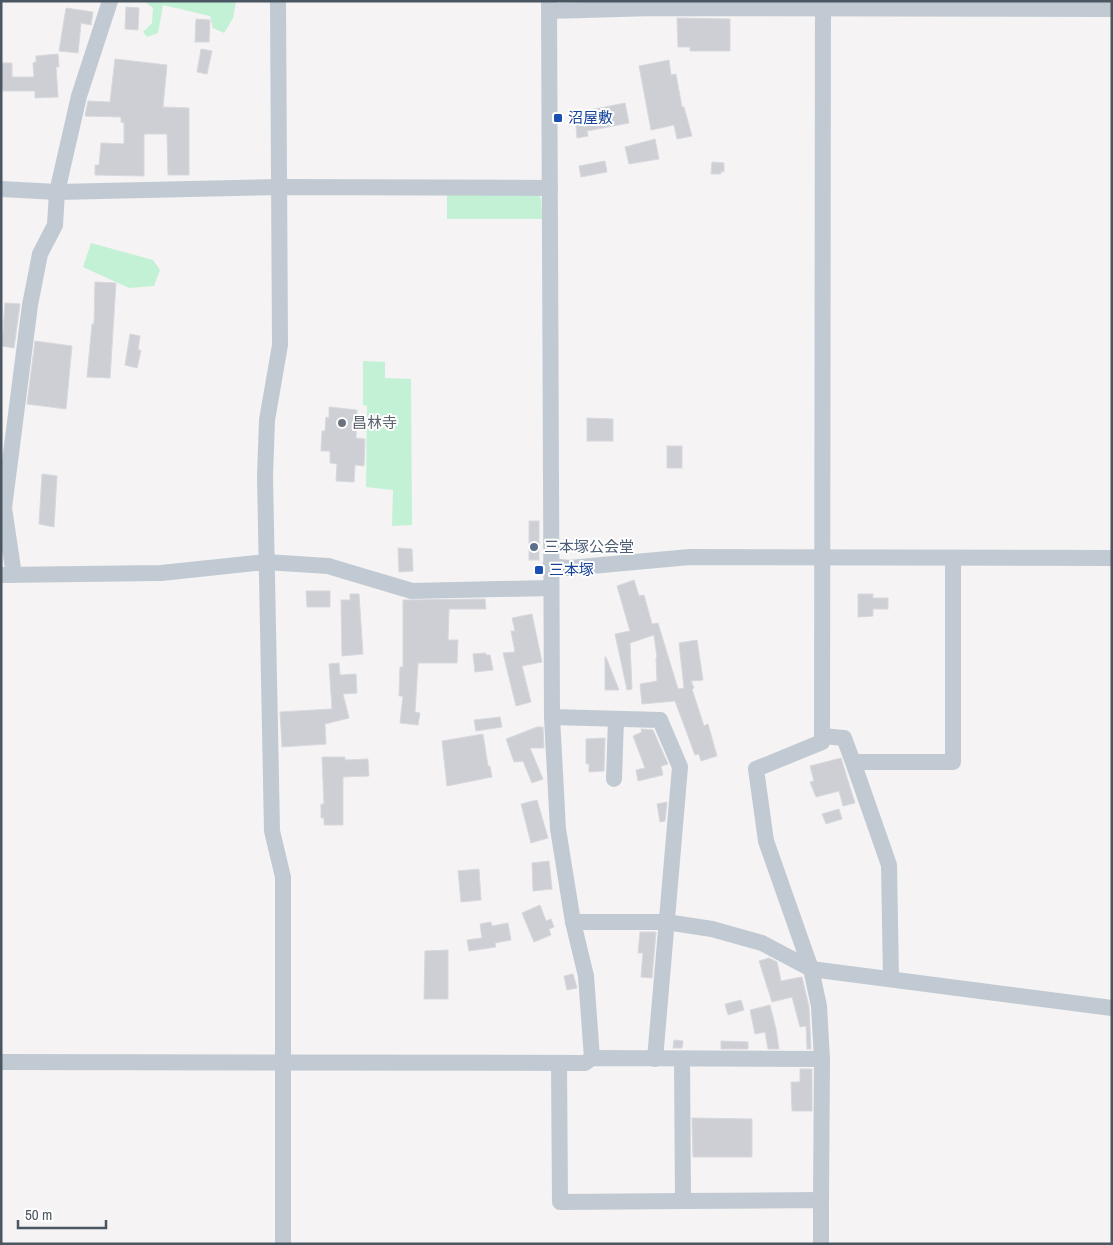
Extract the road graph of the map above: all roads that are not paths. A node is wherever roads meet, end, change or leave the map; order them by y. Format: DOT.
graph roads {
  1 [pos="110,1"];
  2 [pos="278,1"];
  3 [pos="822,5"];
  4 [pos="549,6"];
  5 [pos="1112,9"];
  6 [pos="279,187"];
  7 [pos="550,188"];
  8 [pos="1,189"];
  9 [pos="57,192"];
  10 [pos="1112,558"];
  11 [pos="823,559"];
  12 [pos="953,559"];
  13 [pos="266,562"];
  14 [pos="550,566"];
  15 [pos="8,575"];
  16 [pos="550,588"];
  17 [pos="552,717"];
  18 [pos="616,718"];
  19 [pos="822,736"];
  20 [pos="853,762"];
  21 [pos="614,779"];
  22 [pos="573,922"];
  23 [pos="666,922"];
  24 [pos="811,968"];
  25 [pos="891,979"];
  26 [pos="1112,1008"];
  27 [pos="592,1058"];
  28 [pos="655,1059"];
  29 [pos="682,1059"];
  30 [pos="822,1059"];
  31 [pos="283,1061"];
  32 [pos="1,1062"];
  33 [pos="559,1063"];
  34 [pos="821,1200"];
  35 [pos="682,1201"];
  36 [pos="283,1244"];
  37 [pos="821,1244"];
  1 -- 9 [label="street"];
  2 -- 6 [label="street"];
  3 -- 4 [label="street"];
  3 -- 5 [label="street"];
  3 -- 11 [label="street"];
  4 -- 7 [label="street"];
  6 -- 7 [label="street"];
  6 -- 9 [label="street"];
  6 -- 13 [label="street"];
  7 -- 14 [label="street"];
  8 -- 9 [label="street"];
  9 -- 15 [label="street"];
  10 -- 12 [label="street"];
  11 -- 12 [label="street"];
  11 -- 14 [label="street"];
  11 -- 19 [label="street"];
  12 -- 20 [label="street"];
  13 -- 15 [label="street"];
  13 -- 16 [label="street"];
  13 -- 31 [label="street"];
  14 -- 16 [label="street"];
  16 -- 17 [label="street"];
  17 -- 18 [label="street"];
  17 -- 22 [label="street"];
  18 -- 21 [label="street"];
  18 -- 23 [label="street"];
  19 -- 20 [label="street"];
  19 -- 24 [label="street"];
  20 -- 25 [label="street"];
  22 -- 23 [label="street"];
  22 -- 27 [label="street"];
  23 -- 24 [label="street"];
  23 -- 28 [label="street"];
  24 -- 25 [label="street"];
  24 -- 30 [label="street"];
  25 -- 26 [label="street"];
  27 -- 28 [label="street"];
  27 -- 33 [label="street"];
  28 -- 29 [label="street"];
  29 -- 30 [label="street"];
  29 -- 35 [label="street"];
  30 -- 34 [label="street"];
  31 -- 32 [label="street"];
  31 -- 33 [label="street"];
  31 -- 36 [label="street"];
  33 -- 35 [label="street"];
  34 -- 35 [label="street"];
  34 -- 37 [label="street"];
}
